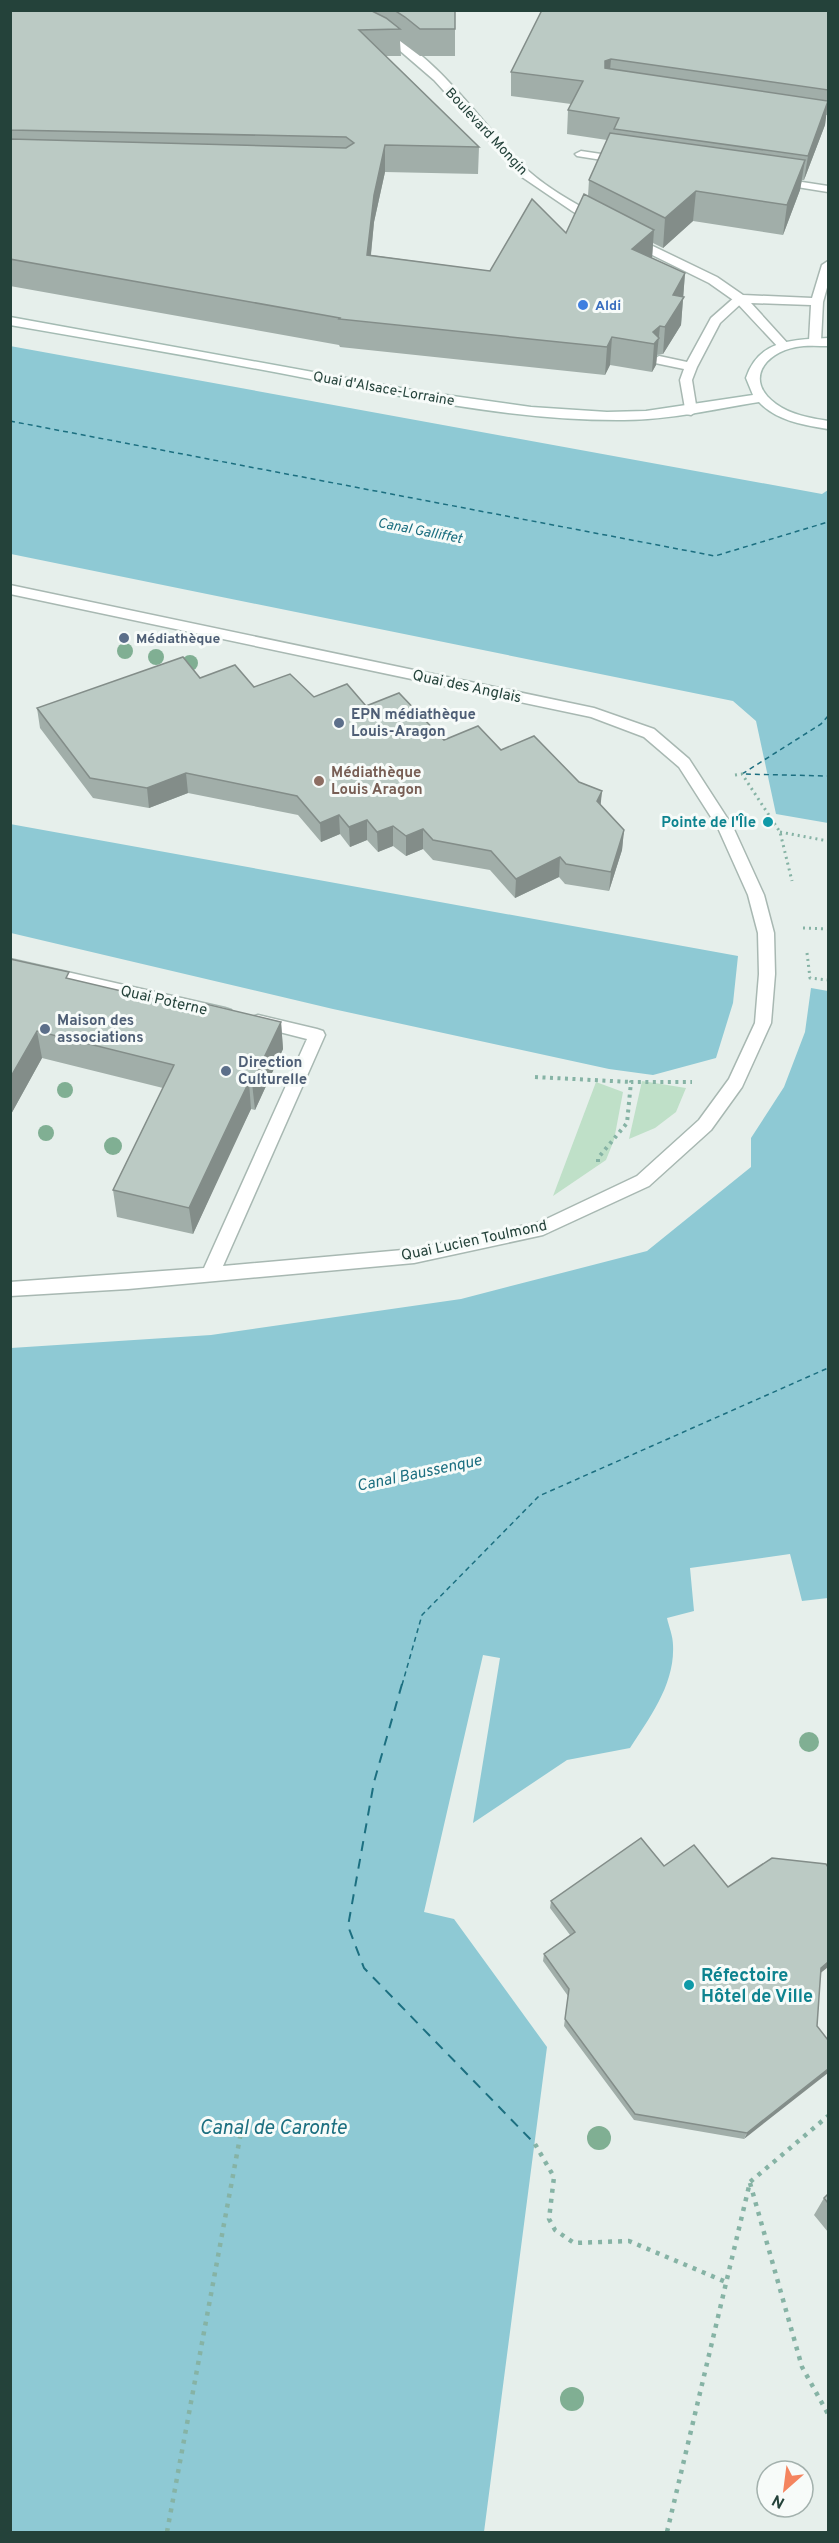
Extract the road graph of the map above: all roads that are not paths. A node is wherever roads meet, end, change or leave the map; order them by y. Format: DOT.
graph roads {
  1 [pos="367,29"];
  2 [pos="581,154"];
  3 [pos="628,161"];
  4 [pos="758,179"];
  5 [pos="828,189"];
  6 [pos="828,265"];
  7 [pos="740,299"];
  8 [pos="817,302"];
  9 [pos="10,321"];
  10 [pos="822,341"];
  11 [pos="784,346"];
  12 [pos="659,360"];
  13 [pos="691,367"];
  14 [pos="760,398"];
  15 [pos="691,411"];
  16 [pos="828,425"];
  17 [pos="10,589"];
  18 [pos="10,965"];
  19 [pos="767,975"];
  20 [pos="210,1274"];
  21 [pos="10,1290"];
  1 -- 7 [label="street, Boulevard Mongin"];
  2 -- 3 [label="street"];
  4 -- 5 [label="street"];
  6 -- 8 [label="street"];
  7 -- 8 [label="street"];
  7 -- 11 [label="street, Boulevard Mongin"];
  7 -- 13 [label="street"];
  8 -- 10 [label="street"];
  9 -- 15 [label="street, Quai d'Alsace-Lorraine"];
  10 -- 11 [label="street"];
  11 -- 14 [label="street"];
  12 -- 13 [label="street"];
  13 -- 15 [label="street"];
  14 -- 15 [label="street, Quai d'Alsace-Lorraine"];
  14 -- 16 [label="street"];
  17 -- 19 [label="street, Quai des Anglais"];
  18 -- 20 [label="street, Quai Poterne"];
  19 -- 20 [label="street, Quai Lucien Toulmond"];
  20 -- 21 [label="street, Quai Lucien Toulmond"];
}
